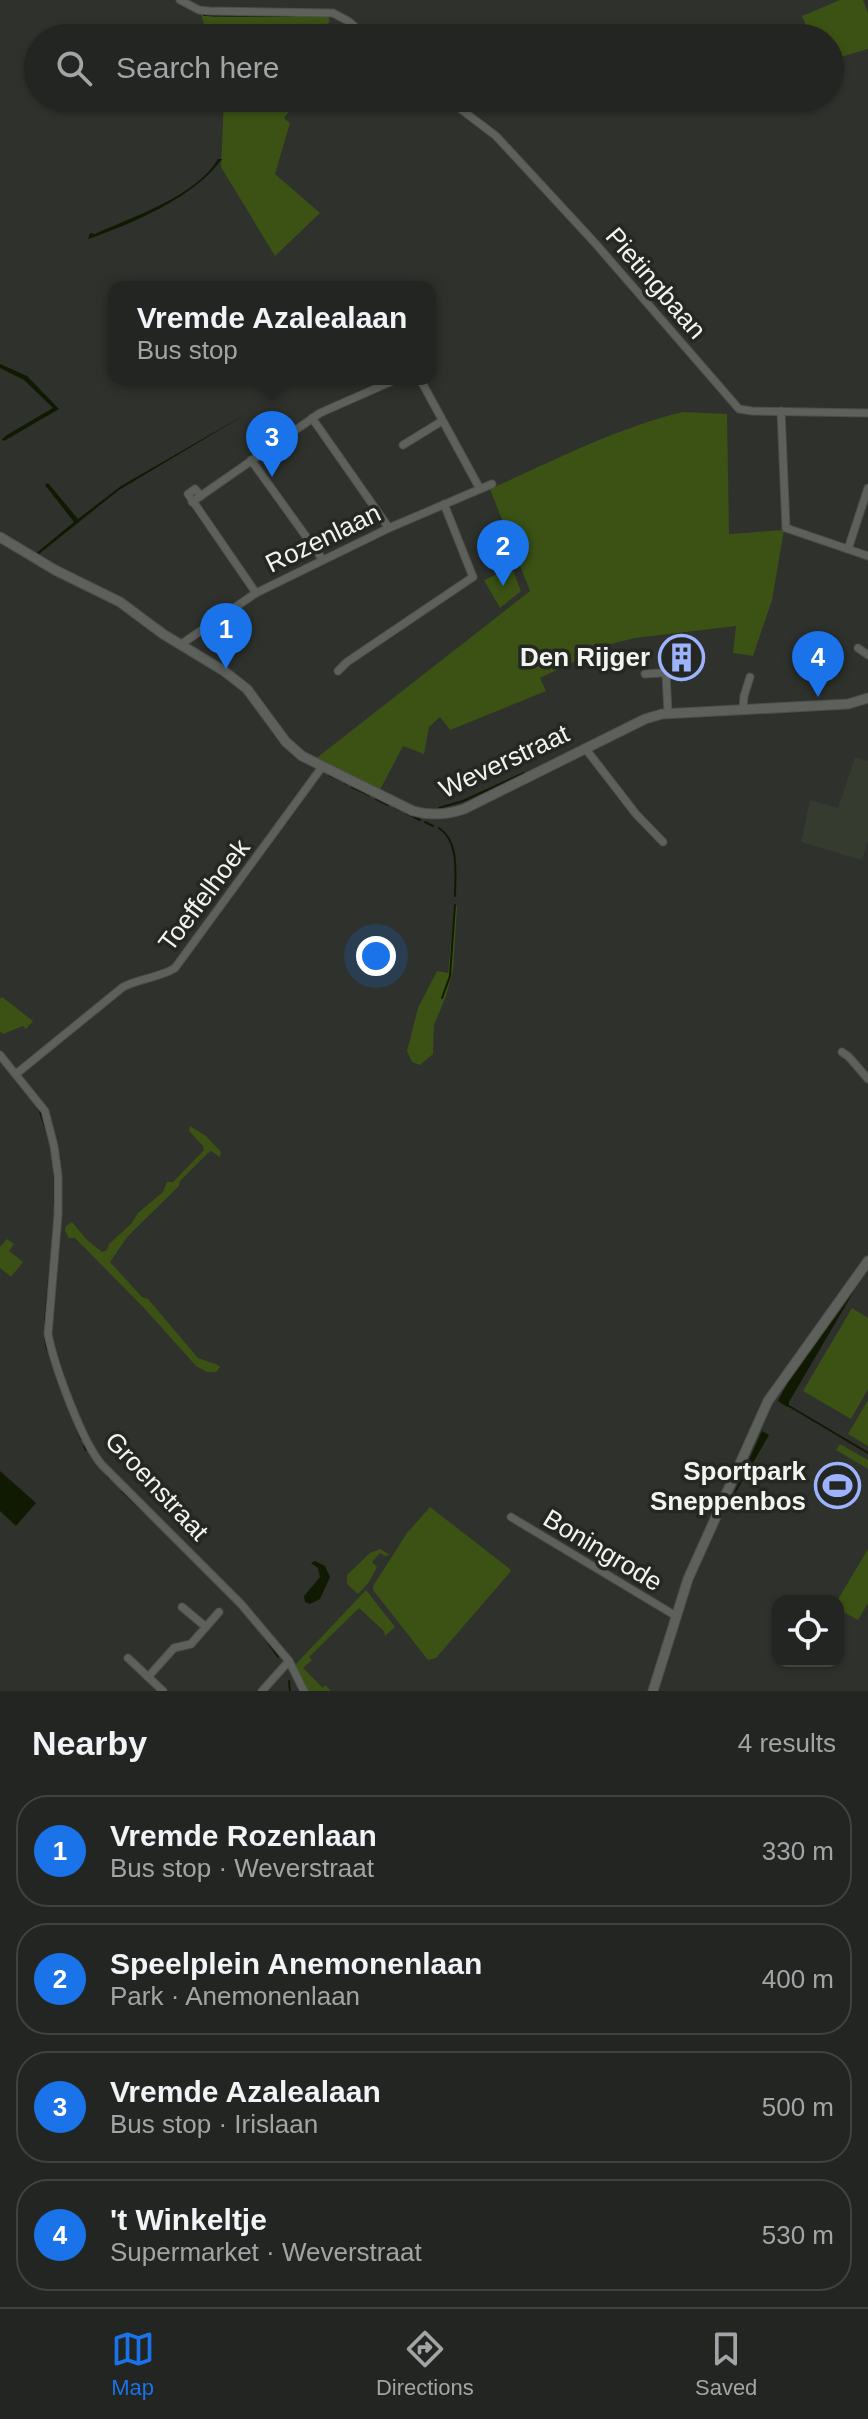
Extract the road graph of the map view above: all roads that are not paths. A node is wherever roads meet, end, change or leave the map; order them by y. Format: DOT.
graph roads {
  1 [pos="180,0"];
  2 [pos="352,24"];
  3 [pos="464,112"];
  4 [pos="384,385"];
  5 [pos="423,385"];
  6 [pos="781,411"];
  7 [pos="868,413"];
  8 [pos="312,418"];
  9 [pos="442,421"];
  10 [pos="403,445"];
  11 [pos="251,460"];
  12 [pos="492,484"];
  13 [pos="868,488"];
  14 [pos="480,489"];
  15 [pos="444,504"];
  16 [pos="389,528"];
  17 [pos="0,537"];
  18 [pos="848,549"];
  19 [pos="868,556"];
  20 [pos="323,560"];
  21 [pos="256,593"];
  22 [pos="180,645"];
  23 [pos="858,648"];
  24 [pos="868,655"];
  25 [pos="338,671"];
  26 [pos="645,674"];
  27 [pos="750,677"];
  28 [pos="868,698"];
  29 [pos="743,709"];
  30 [pos="668,713"];
  31 [pos="585,748"];
  32 [pos="322,767"];
  33 [pos="663,842"];
  34 [pos="842,1052"];
  35 [pos="0,1055"];
  36 [pos="16,1074"];
  37 [pos="868,1079"];
  38 [pos="868,1261"];
  39 [pos="511,1517"];
  40 [pos="182,1607"];
  41 [pos="219,1612"];
  42 [pos="676,1616"];
  43 [pos="206,1627"];
  44 [pos="128,1658"];
  45 [pos="289,1661"];
  46 [pos="148,1677"];
  47 [pos="163,1691"];
  48 [pos="262,1691"];
  49 [pos="304,1691"];
  50 [pos="653,1691"];
  1 -- 2 [label="street"];
  3 -- 6 [label="street, Pietingbaan"];
  4 -- 8 [label="street"];
  5 -- 9 [label="street"];
  6 -- 7 [label="street, Pietingbaan"];
  6 -- 18 [label="street"];
  8 -- 11 [label="street"];
  8 -- 16 [label="street"];
  9 -- 10 [label="street"];
  9 -- 14 [label="street"];
  11 -- 20 [label="street"];
  11 -- 21 [label="street"];
  12 -- 14 [label="street, Rozenlaan"];
  13 -- 18 [label="street"];
  14 -- 15 [label="street, Rozenlaan"];
  15 -- 16 [label="street, Rozenlaan"];
  15 -- 25 [label="street"];
  16 -- 20 [label="street, Rozenlaan"];
  17 -- 22 [label="street, Weverstraat"];
  18 -- 19 [label="street"];
  20 -- 21 [label="street, Rozenlaan"];
  21 -- 22 [label="street, Rozenlaan"];
  22 -- 32 [label="street, Weverstraat"];
  23 -- 24 [label="street"];
  26 -- 30 [label="street"];
  27 -- 29 [label="street"];
  28 -- 29 [label="street, Weverstraat"];
  29 -- 30 [label="street, Weverstraat"];
  30 -- 31 [label="street, Weverstraat"];
  31 -- 32 [label="street, Weverstraat"];
  31 -- 33 [label="street"];
  32 -- 36 [label="street, Toeffelhoek"];
  34 -- 37 [label="street"];
  35 -- 36 [label="street, Groenstraat"];
  36 -- 45 [label="street, Groenstraat"];
  38 -- 42 [label="street"];
  39 -- 42 [label="street, Boningrode"];
  40 -- 43 [label="street"];
  41 -- 43 [label="street"];
  42 -- 50 [label="street"];
  43 -- 46 [label="street"];
  44 -- 46 [label="street"];
  45 -- 48 [label="street"];
  45 -- 49 [label="street, Groenstraat"];
  46 -- 47 [label="street"];
}
